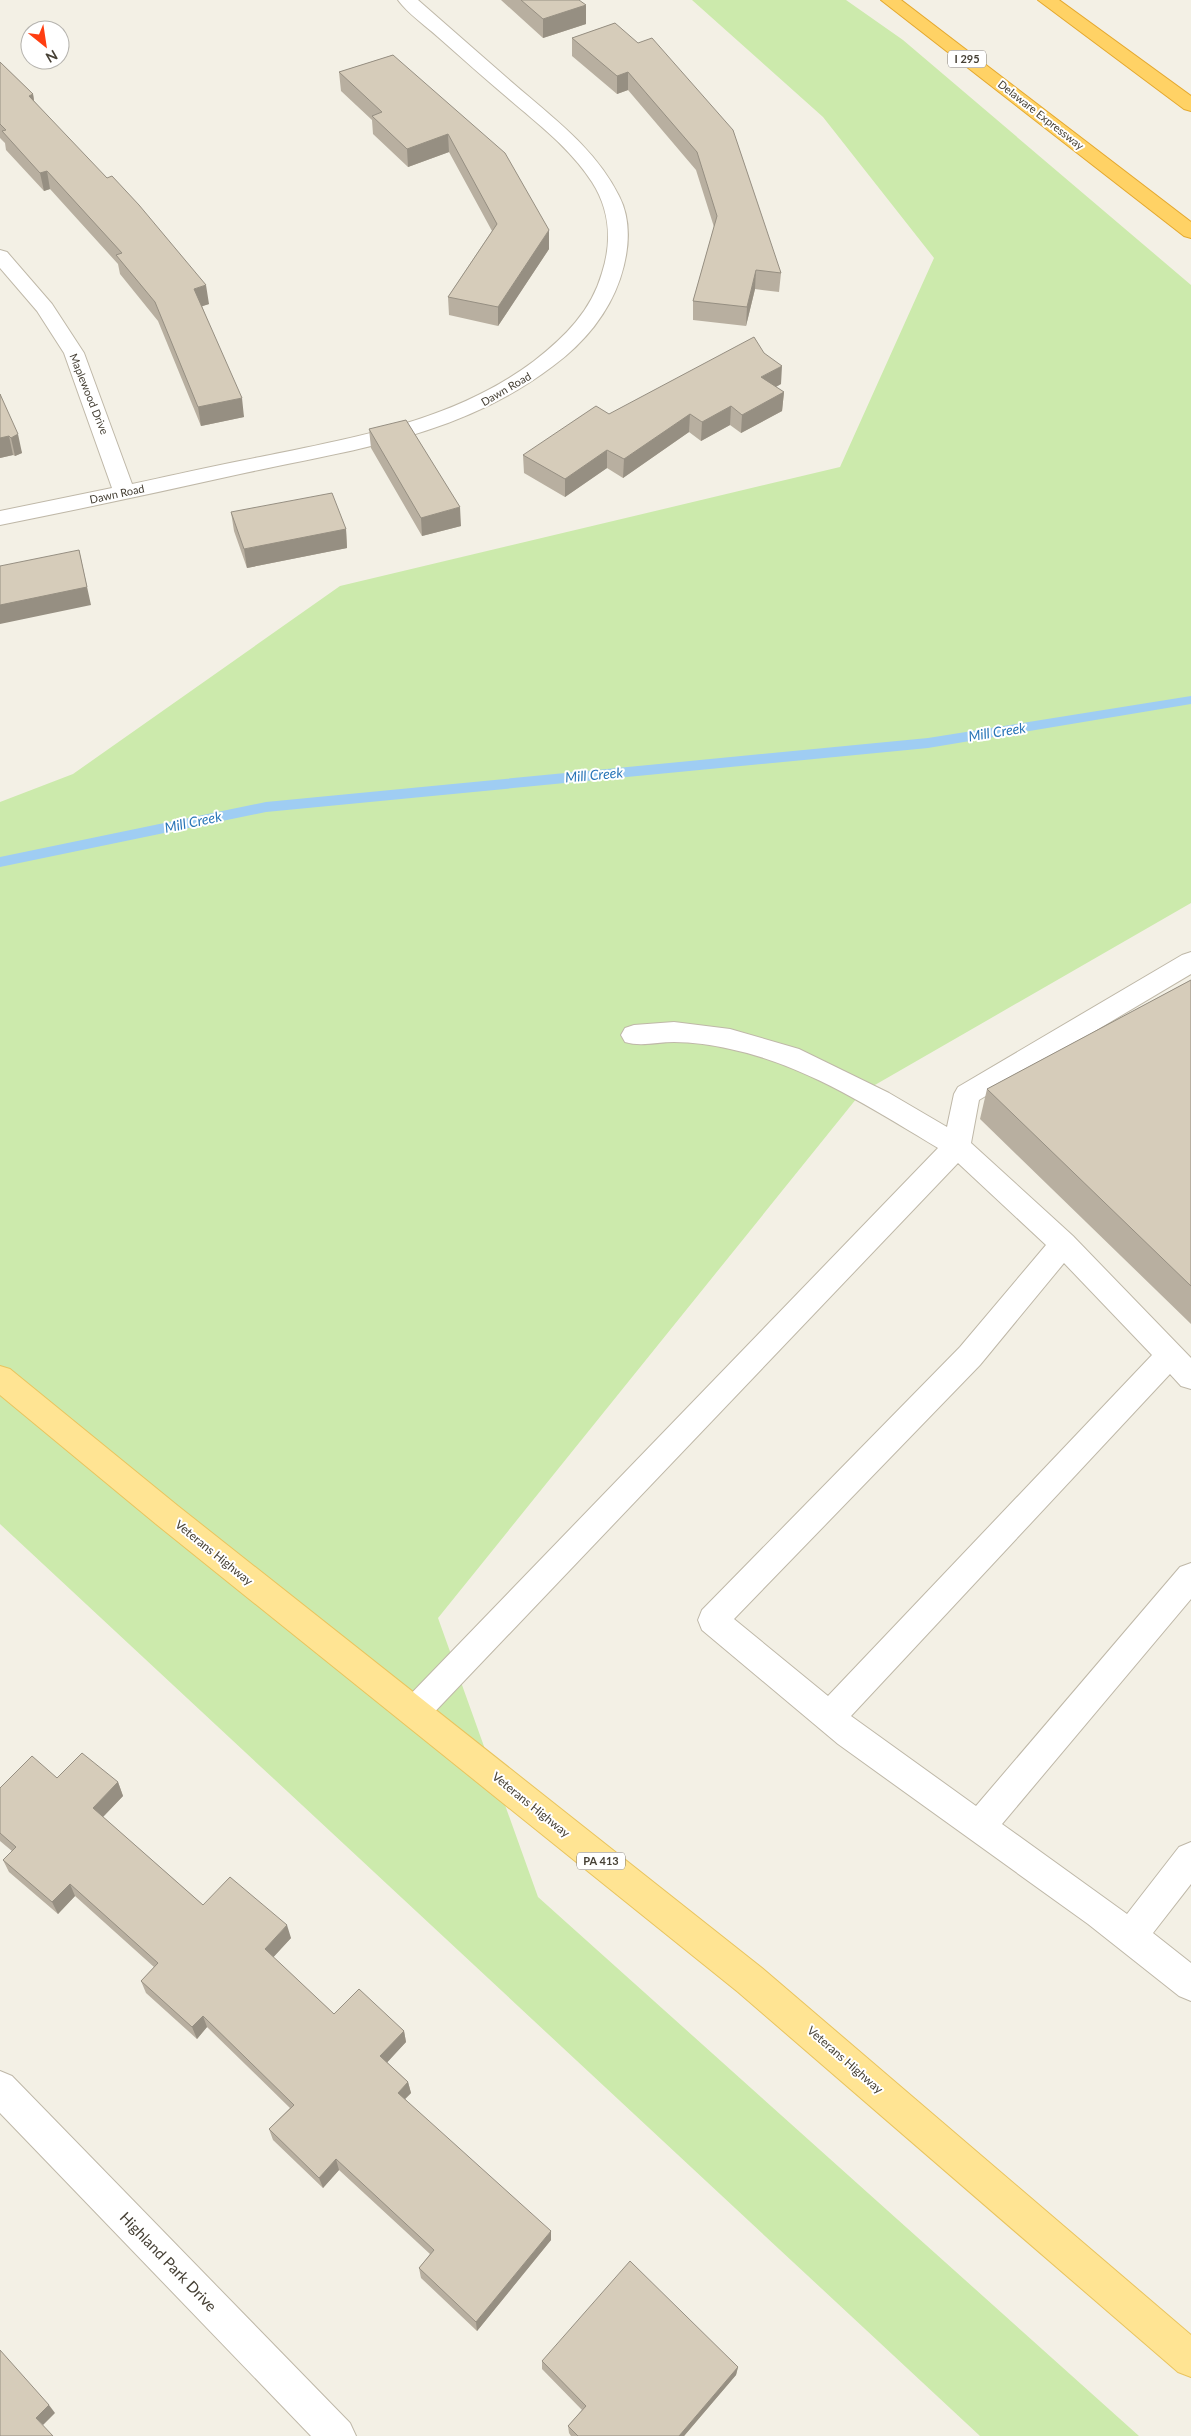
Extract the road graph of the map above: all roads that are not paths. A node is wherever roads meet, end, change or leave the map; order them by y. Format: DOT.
graph roads {
  1 [pos="407,0"];
  2 [pos="890,0"];
  3 [pos="1047,0"];
  4 [pos="1191,105"];
  5 [pos="1191,232"];
  6 [pos="0,256"];
  7 [pos="124,493"];
  8 [pos="0,518"];
  9 [pos="1191,962"];
  10 [pos="634,1035"];
  11 [pos="957,1146"];
  12 [pos="1063,1244"];
  13 [pos="1170,1355"];
  14 [pos="1191,1377"];
  15 [pos="0,1378"];
  16 [pos="1191,1577"];
  17 [pos="414,1712"];
  18 [pos="829,1717"];
  19 [pos="980,1826"];
  20 [pos="1191,1858"];
  21 [pos="1130,1936"];
  22 [pos="1191,1984"];
  23 [pos="0,2088"];
  24 [pos="1191,2359"];
  25 [pos="336,2436"];
  1 -- 7 [label="street, Dawn Road"];
  2 -- 5 [label="highway, Delaware Expressway / I 295"];
  3 -- 4 [label="highway"];
  6 -- 7 [label="street, Maplewood Drive"];
  7 -- 8 [label="street, Dawn Road"];
  9 -- 11 [label="street"];
  10 -- 11 [label="street"];
  11 -- 12 [label="street"];
  11 -- 17 [label="street"];
  12 -- 13 [label="street"];
  12 -- 18 [label="street"];
  13 -- 14 [label="street"];
  13 -- 18 [label="street"];
  15 -- 17 [label="main road, Veterans Highway / PA 413"];
  16 -- 19 [label="street"];
  17 -- 24 [label="main road, Veterans Highway / PA 413"];
  18 -- 19 [label="street"];
  19 -- 21 [label="street"];
  20 -- 21 [label="street"];
  21 -- 22 [label="street"];
  23 -- 25 [label="street, Highland Park Drive"];
}
